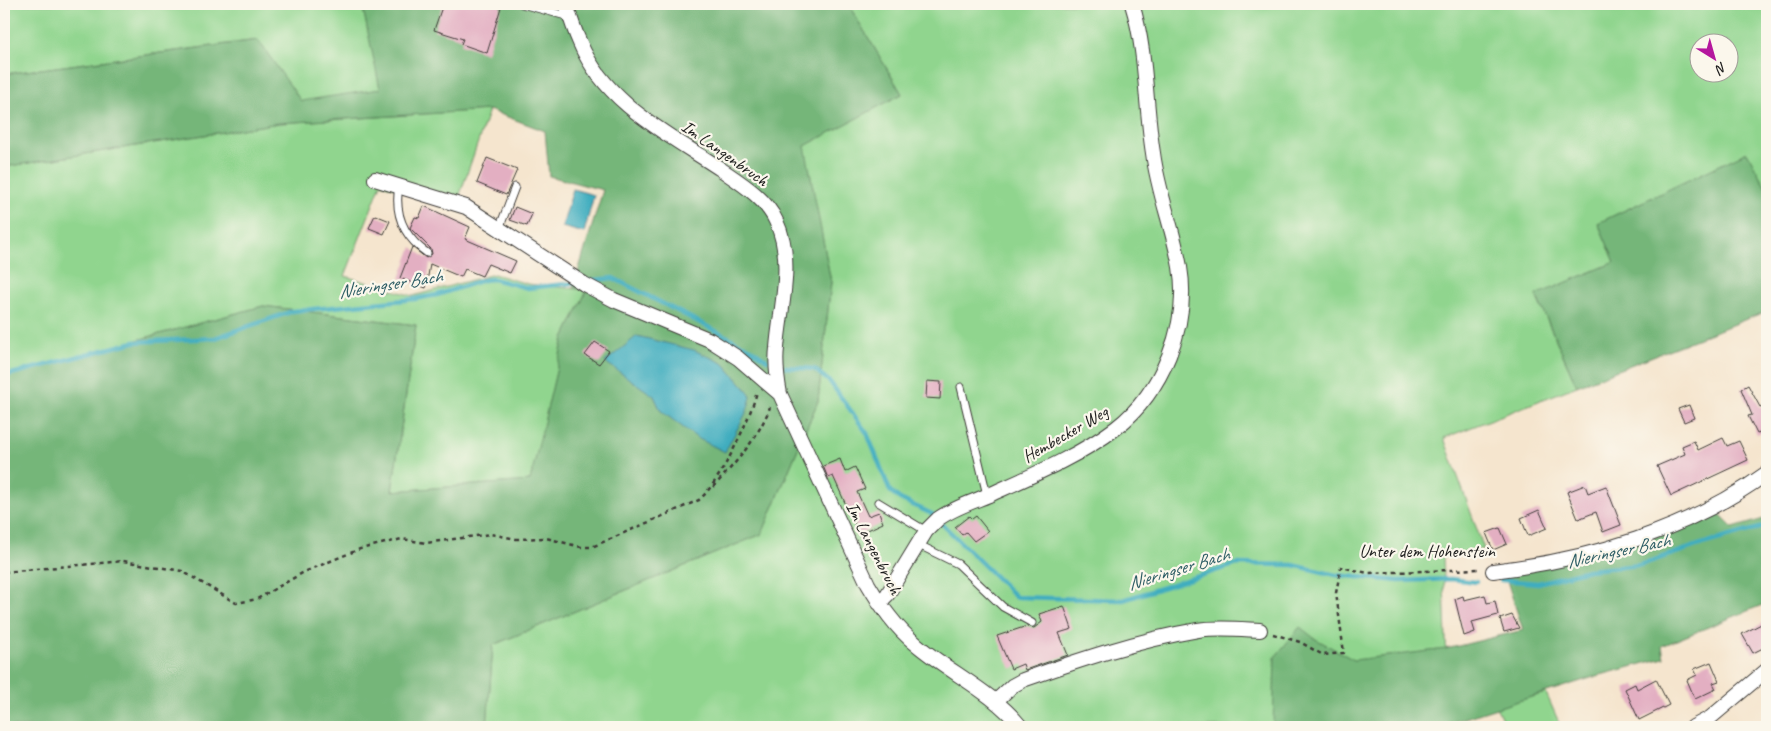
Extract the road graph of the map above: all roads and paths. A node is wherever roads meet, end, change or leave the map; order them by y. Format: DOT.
graph roads {
  1 [pos="522,4"];
  2 [pos="566,4"];
  3 [pos="1132,4"];
  4 [pos="570,18"];
  5 [pos="375,179"];
  6 [pos="399,186"];
  7 [pos="515,187"];
  8 [pos="499,229"];
  9 [pos="427,253"];
  10 [pos="761,378"];
  11 [pos="961,387"];
  12 [pos="776,397"];
  13 [pos="1767,473"];
  14 [pos="708,492"];
  15 [pos="987,495"];
  16 [pos="878,502"];
  17 [pos="934,523"];
  18 [pos="918,544"];
  19 [pos="1493,571"];
  20 [pos="4,572"];
  21 [pos="879,603"];
  22 [pos="1032,623"];
  23 [pos="1260,630"];
  24 [pos="1767,670"];
  25 [pos="996,701"];
  26 [pos="1699,726"];
  27 [pos="1021,727"];
  1 -- 4 [label="lane"];
  2 -- 4 [label="street, Im Langenbruch"];
  3 -- 15 [label="street, Hembecker Weg"];
  4 -- 12 [label="street, Im Langenbruch"];
  5 -- 6 [label="street, Im Langenbruch"];
  6 -- 8 [label="street, Im Langenbruch"];
  6 -- 9 [label="lane"];
  7 -- 8 [label="lane"];
  8 -- 10 [label="street, Im Langenbruch"];
  10 -- 12 [label="street, Im Langenbruch"];
  10 -- 14 [label="path"];
  11 -- 15 [label="lane"];
  12 -- 14 [label="path"];
  12 -- 21 [label="street, Im Langenbruch"];
  13 -- 19 [label="street, Unter dem Hohenstein"];
  14 -- 20 [label="path"];
  15 -- 17 [label="street, Hembecker Weg"];
  16 -- 17 [label="lane"];
  17 -- 18 [label="street"];
  18 -- 21 [label="street"];
  18 -- 22 [label="lane"];
  19 -- 23 [label="path, Unter dem Hohenstein"];
  21 -- 25 [label="street, Im Langenbruch"];
  23 -- 25 [label="street"];
  24 -- 26 [label="street"];
  25 -- 27 [label="street, Im Langenbruch"];
}
